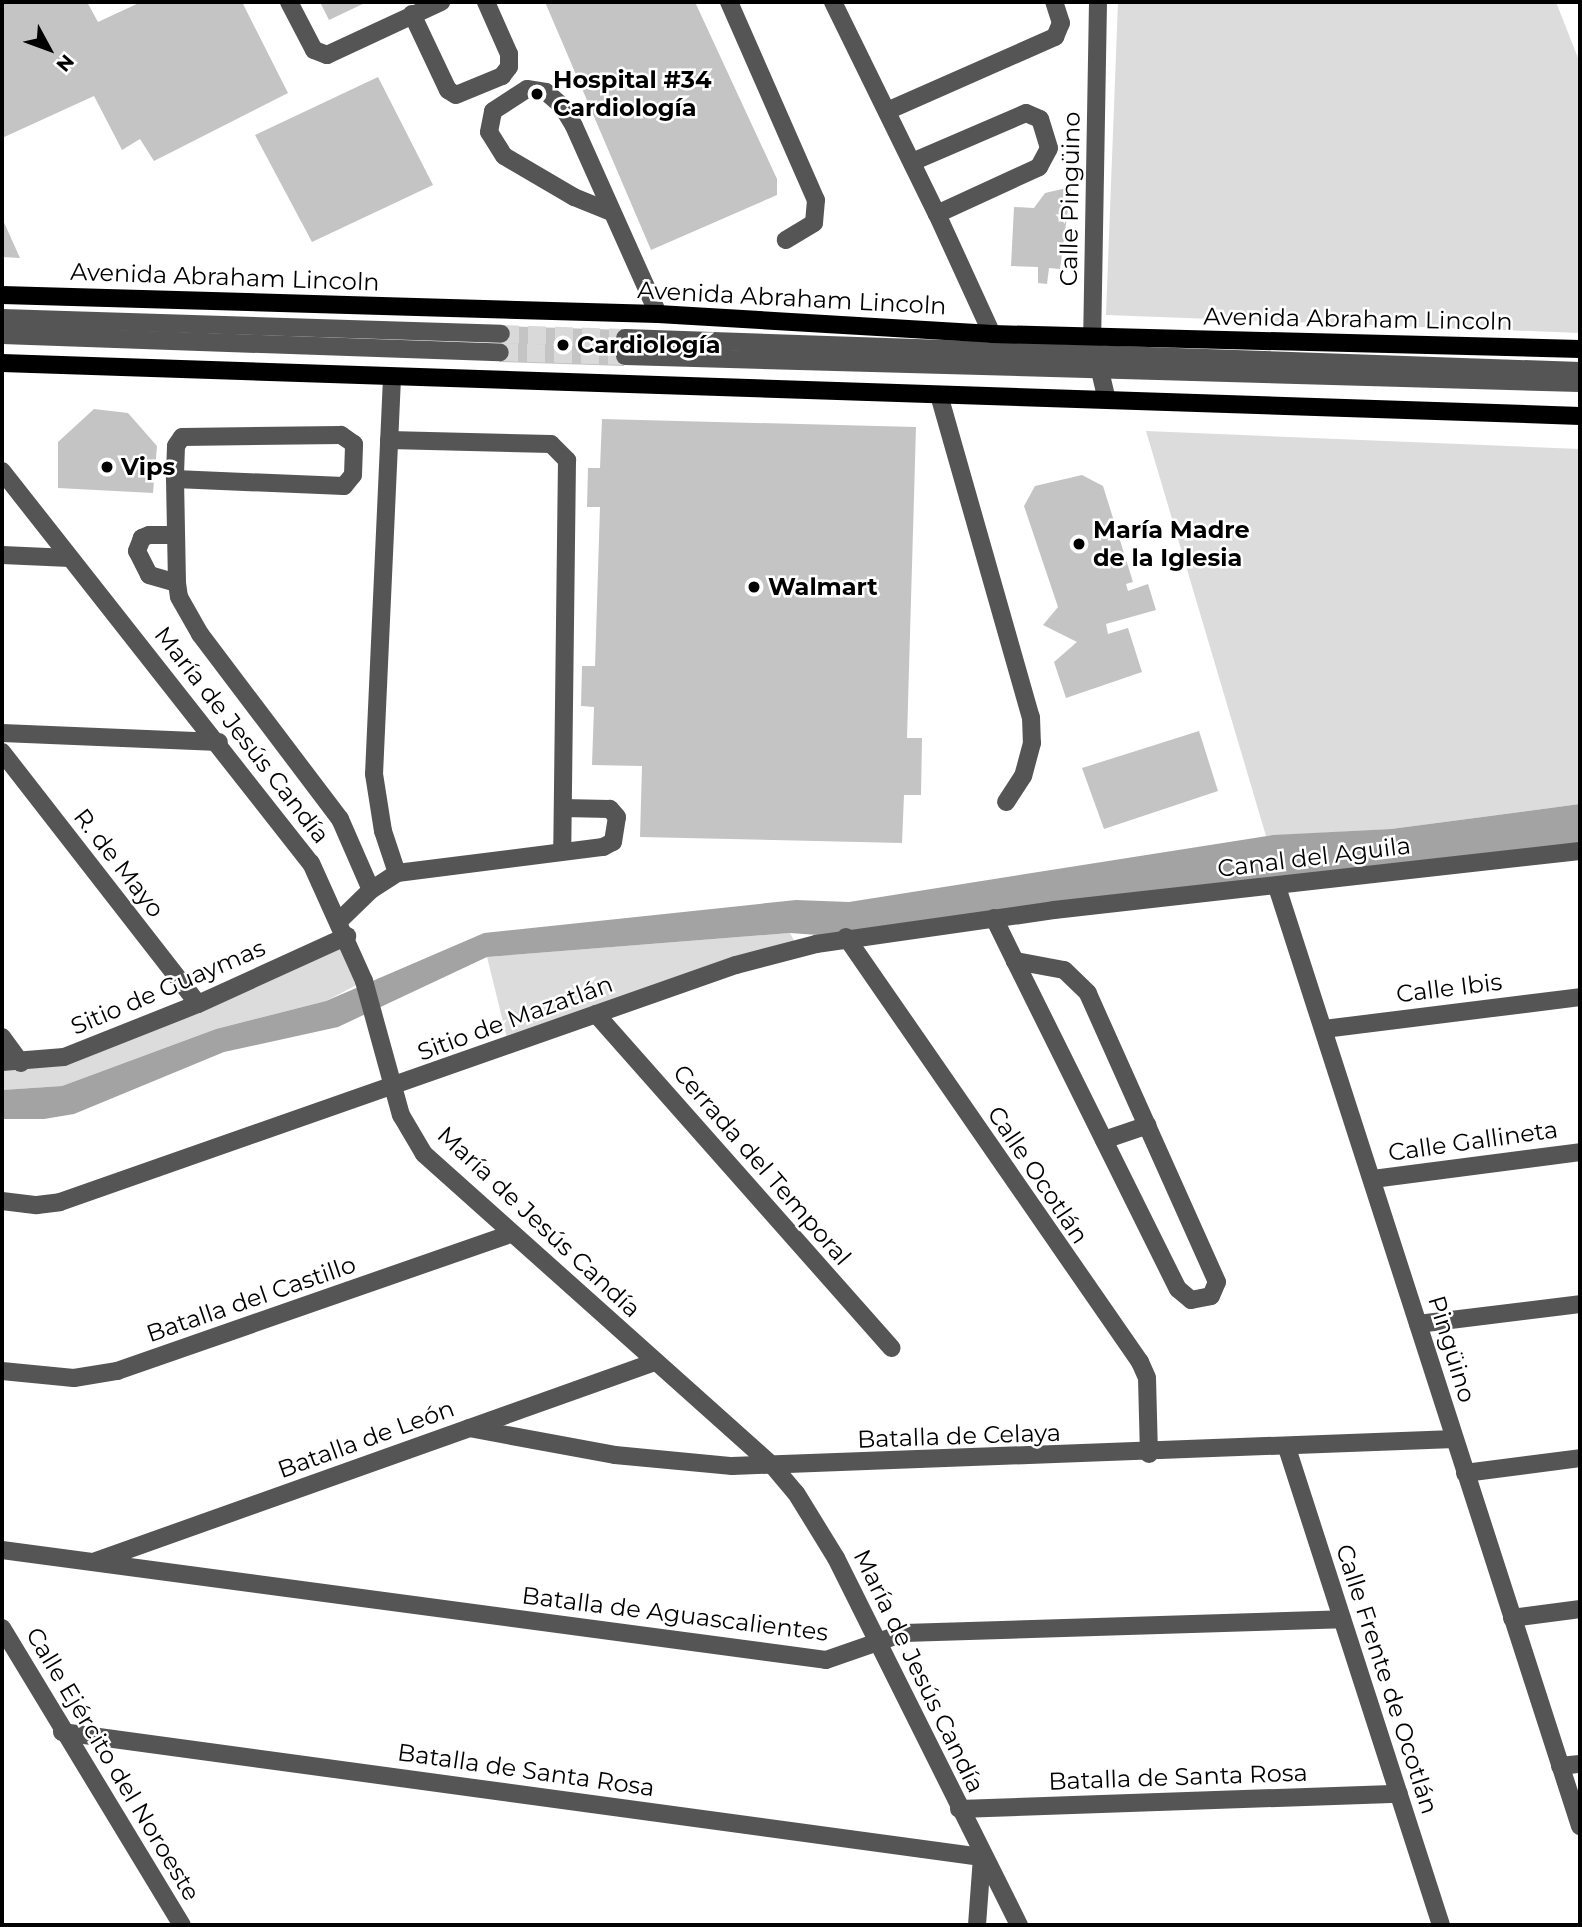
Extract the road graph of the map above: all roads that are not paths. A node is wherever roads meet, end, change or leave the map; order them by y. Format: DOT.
graph roads {
  1 [pos="289,2"];
  2 [pos="441,2"];
  3 [pos="486,2"];
  4 [pos="729,2"];
  5 [pos="833,2"];
  6 [pos="1054,2"];
  7 [pos="1098,2"];
  8 [pos="412,14"];
  9 [pos="887,111"];
  10 [pos="912,162"];
  11 [pos="611,212"];
  12 [pos="937,214"];
  13 [pos="786,240"];
  14 [pos="2,295"];
  15 [pos="658,314"];
  16 [pos="2,318"];
  17 [pos="992,334"];
  18 [pos="2,335"];
  19 [pos="625,347"];
  20 [pos="1580,349"];
  21 [pos="1095,353"];
  22 [pos="2,363"];
  23 [pos="1580,371"];
  24 [pos="392,379"];
  25 [pos="1580,383"];
  26 [pos="939,395"];
  27 [pos="1106,396"];
  28 [pos="1580,416"];
  29 [pos="389,440"];
  30 [pos="2,471"];
  31 [pos="175,479"];
  32 [pos="176,535"];
  33 [pos="2,555"];
  34 [pos="70,558"];
  35 [pos="177,583"];
  36 [pos="2,733"];
  37 [pos="219,742"];
  38 [pos="2,752"];
  39 [pos="1006,802"];
  40 [pos="563,808"];
  41 [pos="562,851"];
  42 [pos="1580,851"];
  43 [pos="397,873"];
  44 [pos="1277,887"];
  45 [pos="371,890"];
  46 [pos="1054,910"];
  47 [pos="993,918"];
  48 [pos="344,928"];
  49 [pos="846,937"];
  50 [pos="1014,961"];
  51 [pos="1580,997"];
  52 [pos="198,1004"];
  53 [pos="596,1014"];
  54 [pos="1324,1029"];
  55 [pos="2,1037"];
  56 [pos="2,1062"];
  57 [pos="21,1063"];
  58 [pos="391,1089"];
  59 [pos="1148,1125"];
  60 [pos="1104,1140"];
  61 [pos="1580,1152"];
  62 [pos="1373,1179"];
  63 [pos="2,1200"];
  64 [pos="510,1234"];
  65 [pos="1580,1304"];
  66 [pos="1418,1324"];
  67 [pos="891,1348"];
  68 [pos="655,1362"];
  69 [pos="2,1371"];
  70 [pos="469,1428"];
  71 [pos="1454,1439"];
  72 [pos="1287,1448"];
  73 [pos="1149,1454"];
  74 [pos="1580,1458"];
  75 [pos="773,1466"];
  76 [pos="1465,1473"];
  77 [pos="2,1550"];
  78 [pos="93,1563"];
  79 [pos="1580,1609"];
  80 [pos="1512,1618"];
  81 [pos="1342,1619"];
  82 [pos="2,1628"];
  83 [pos="875,1642"];
  84 [pos="62,1732"];
  85 [pos="1580,1764"];
  86 [pos="1560,1766"];
  87 [pos="1399,1794"];
  88 [pos="959,1809"];
  89 [pos="1580,1826"];
  90 [pos="982,1857"];
  91 [pos="182,1925"];
  92 [pos="977,1925"];
  93 [pos="1019,1925"];
  94 [pos="1441,1925"];
  1 -- 8 [label="street"];
  2 -- 8 [label="street"];
  3 -- 8 [label="street"];
  4 -- 13 [label="street"];
  5 -- 9 [label="street"];
  6 -- 9 [label="street"];
  7 -- 21 [label="street, Calle Pingüino"];
  9 -- 10 [label="street"];
  10 -- 12 [label="street"];
  10 -- 12 [label="street"];
  11 -- 11 [label="street"];
  11 -- 15 [label="street"];
  12 -- 17 [label="street"];
  14 -- 15 [label="main road, Avenida Abraham Lincoln"];
  15 -- 17 [label="main road, Avenida Abraham Lincoln"];
  16 -- 18 [label="street"];
  17 -- 21 [label="main road, Avenida Abraham Lincoln"];
  19 -- 21 [label="street"];
  20 -- 21 [label="main road, Avenida Abraham Lincoln"];
  21 -- 23 [label="street"];
  21 -- 25 [label="street"];
  21 -- 27 [label="street, Calle Pingüino"];
  22 -- 24 [label="main road"];
  24 -- 26 [label="main road"];
  24 -- 29 [label="street"];
  26 -- 27 [label="main road"];
  26 -- 39 [label="street"];
  27 -- 28 [label="main road"];
  29 -- 40 [label="street"];
  29 -- 43 [label="street"];
  30 -- 34 [label="street, María de Jesús Candía"];
  31 -- 31 [label="street"];
  31 -- 32 [label="street"];
  32 -- 35 [label="street"];
  32 -- 35 [label="street"];
  33 -- 34 [label="street"];
  34 -- 37 [label="street, María de Jesús Candía"];
  35 -- 45 [label="street"];
  36 -- 37 [label="street"];
  37 -- 48 [label="street, María de Jesús Candía"];
  38 -- 52 [label="street, R. de Mayo"];
  40 -- 41 [label="street"];
  40 -- 41 [label="street"];
  41 -- 43 [label="street"];
  42 -- 44 [label="street, Canal del Aguila"];
  43 -- 45 [label="street, Sitio de Guaymas"];
  44 -- 46 [label="street, Canal del Aguila"];
  44 -- 54 [label="street, Pingüino"];
  45 -- 48 [label="street, Sitio de Guaymas"];
  46 -- 47 [label="street, Sitio de Mazatlán"];
  47 -- 49 [label="street, Sitio de Mazatlán"];
  47 -- 50 [label="street"];
  48 -- 52 [label="street, Sitio de Guaymas"];
  48 -- 58 [label="street, María de Jesús Candía"];
  49 -- 53 [label="street, Sitio de Mazatlán"];
  49 -- 73 [label="street, Calle Ocotlán"];
  50 -- 59 [label="street"];
  50 -- 60 [label="street"];
  51 -- 54 [label="street, Calle Ibis"];
  52 -- 57 [label="street, Sitio de Guaymas"];
  53 -- 58 [label="street, Sitio de Mazatlán"];
  53 -- 67 [label="street, Cerrada del Temporal"];
  54 -- 62 [label="street, Pingüino"];
  55 -- 57 [label="street"];
  56 -- 57 [label="street, Sitio de Guaymas"];
  58 -- 63 [label="street, Sitio de Mazatlán"];
  58 -- 64 [label="street, María de Jesús Candía"];
  59 -- 60 [label="street"];
  59 -- 60 [label="street"];
  61 -- 62 [label="street, Calle Gallineta"];
  62 -- 66 [label="street, Pingüino"];
  64 -- 68 [label="street, María de Jesús Candía"];
  64 -- 69 [label="street, Batalla del Castillo"];
  65 -- 66 [label="street"];
  66 -- 71 [label="street, Pingüino"];
  68 -- 70 [label="street, Batalla de León"];
  68 -- 75 [label="street, María de Jesús Candía"];
  70 -- 75 [label="street, Batalla de Celaya"];
  70 -- 78 [label="street, Batalla de León"];
  71 -- 72 [label="street, Batalla de Celaya"];
  71 -- 76 [label="street, Pingüino"];
  72 -- 73 [label="street, Batalla de Celaya"];
  72 -- 81 [label="street, Calle Frente de Ocotlán"];
  73 -- 75 [label="street, Batalla de Celaya"];
  74 -- 76 [label="street"];
  75 -- 83 [label="street, María de Jesús Candía"];
  76 -- 80 [label="street, Pingüino"];
  77 -- 78 [label="street, Batalla de Aguascalientes"];
  78 -- 83 [label="street, Batalla de Aguascalientes"];
  79 -- 80 [label="street"];
  80 -- 86 [label="street, Pingüino"];
  81 -- 83 [label="street, Batalla de Aguascalientes"];
  81 -- 87 [label="street, Calle Frente de Ocotlán"];
  82 -- 84 [label="street, Calle Ejército del Noroeste"];
  83 -- 88 [label="street, María de Jesús Candía"];
  84 -- 90 [label="street, Batalla de Santa Rosa"];
  84 -- 91 [label="street, Calle Ejército del Noroeste"];
  85 -- 86 [label="street"];
  86 -- 89 [label="street, Pingüino"];
  87 -- 88 [label="street, Batalla de Santa Rosa"];
  87 -- 94 [label="street, Calle Frente de Ocotlán"];
  88 -- 90 [label="street, María de Jesús Candía"];
  90 -- 92 [label="street"];
  90 -- 93 [label="street, María de Jesús Candía"];
}
